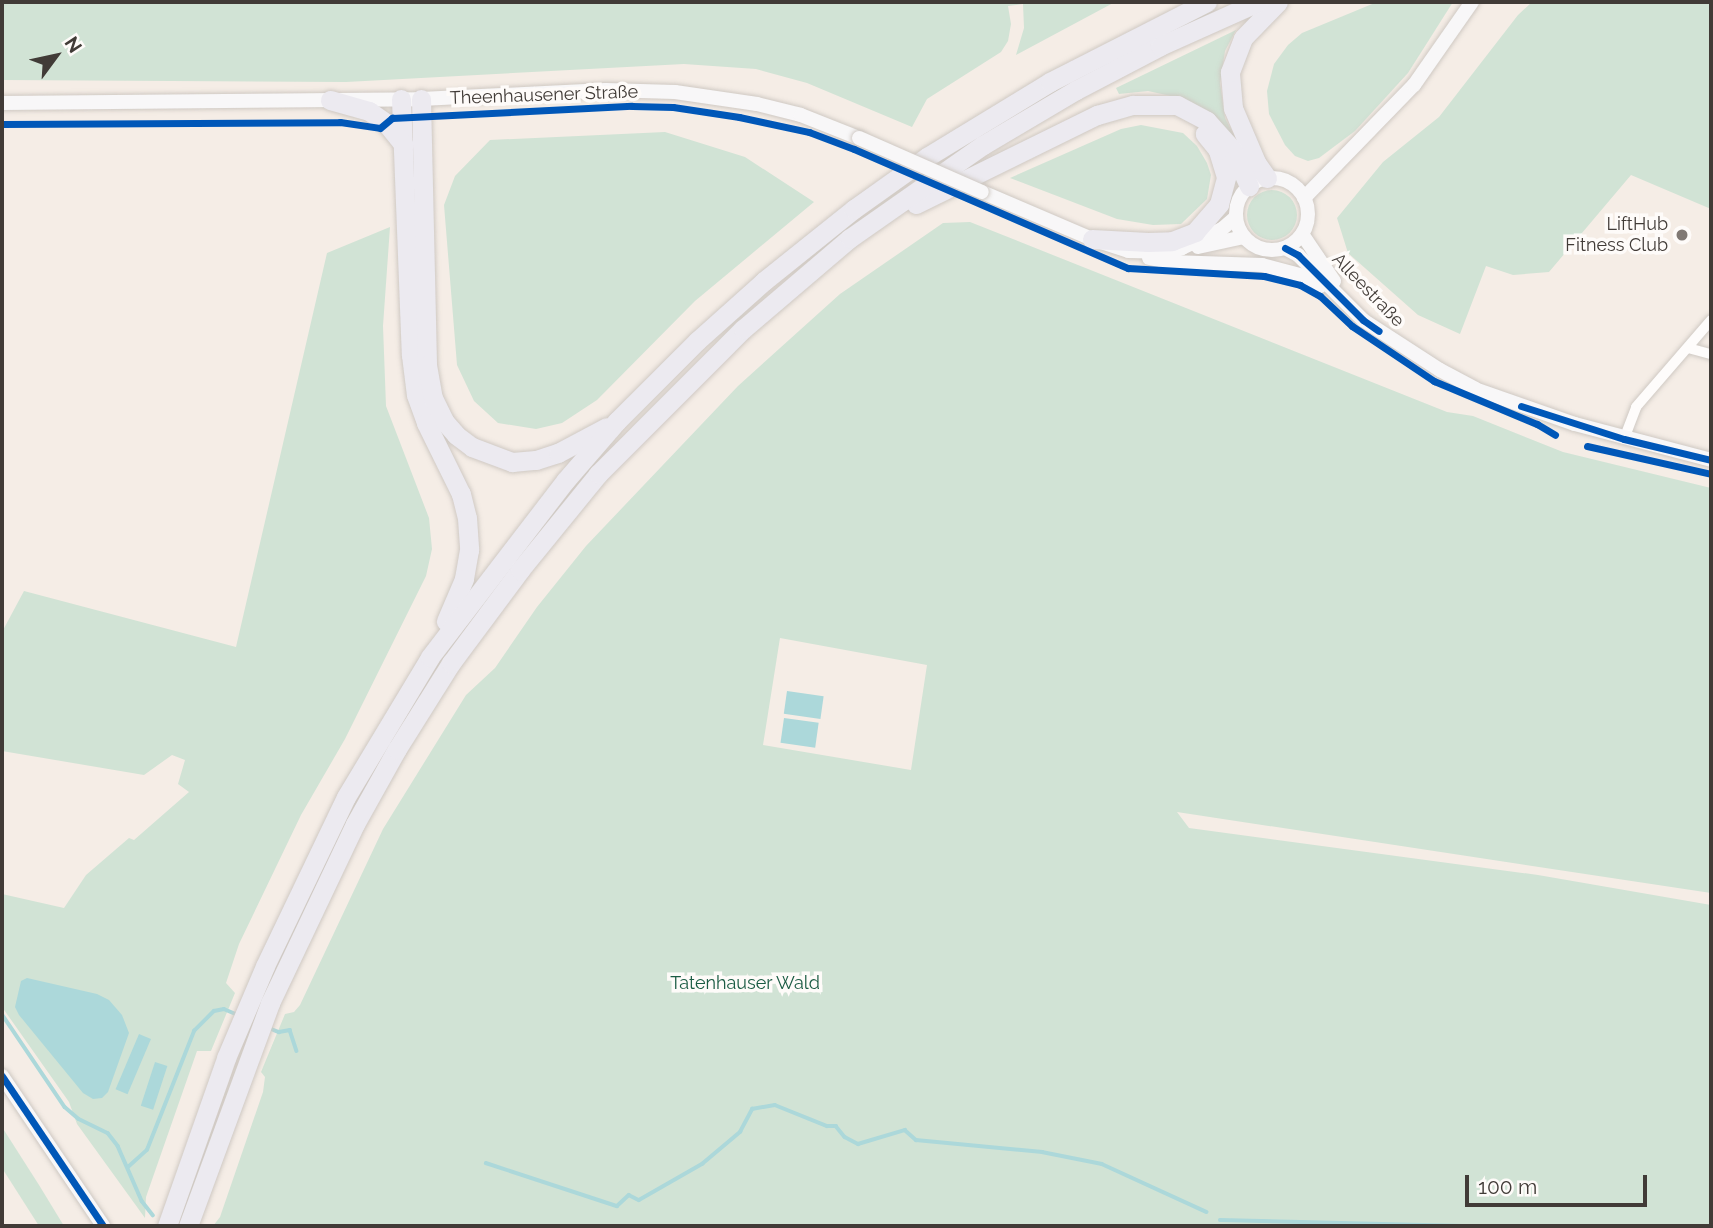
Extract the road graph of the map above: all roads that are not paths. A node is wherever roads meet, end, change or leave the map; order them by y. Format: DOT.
graph roads {
  1 [pos="1207,2"];
  2 [pos="1258,2"];
  3 [pos="1278,2"];
  4 [pos="1472,2"];
  5 [pos="411,99"];
  6 [pos="330,100"];
  7 [pos="2,103"];
  8 [pos="1153,104"];
  9 [pos="1366,138"];
  10 [pos="404,145"];
  11 [pos="1258,182"];
  12 [pos="1293,185"];
  13 [pos="1304,198"];
  14 [pos="1236,218"];
  15 [pos="1302,234"];
  16 [pos="1243,237"];
  17 [pos="850,238"];
  18 [pos="1092,239"];
  19 [pos="1182,248"];
  20 [pos="1285,248"];
  21 [pos="1128,251"];
  22 [pos="1363,320"];
  23 [pos="1711,320"];
  24 [pos="1400,345"];
  25 [pos="1688,348"];
  26 [pos="1711,354"];
  27 [pos="617,421"];
  28 [pos="1624,439"];
  29 [pos="1711,460"];
  30 [pos="430,657"];
  31 [pos="261,1000"];
  32 [pos="2,1076"];
  33 [pos="103,1226"];
  34 [pos="167,1226"];
  35 [pos="188,1226"];
  1 -- 27 [label="highway"];
  2 -- 17 [label="highway"];
  3 -- 11 [label="highway"];
  4 -- 9 [label="main road"];
  5 -- 6 [label="main road, Theenhausener Straße"];
  5 -- 10 [label="highway"];
  5 -- 18 [label="main road, Theenhausener Straße, bridge"];
  5 -- 27 [label="highway"];
  6 -- 7 [label="main road, Theenhausener Straße"];
  6 -- 10 [label="highway"];
  8 -- 11 [label="highway"];
  8 -- 17 [label="highway"];
  8 -- 18 [label="highway"];
  9 -- 12 [label="main road"];
  9 -- 13 [label="main road"];
  10 -- 30 [label="highway"];
  11 -- 12 [label="main road"];
  11 -- 14 [label="main road"];
  12 -- 13 [label="main road"];
  13 -- 15 [label="main road"];
  14 -- 16 [label="main road"];
  14 -- 19 [label="main road, Theenhausener Straße"];
  15 -- 20 [label="main road"];
  15 -- 24 [label="main road, Alleestraße"];
  16 -- 19 [label="main road, Theenhausener Straße"];
  16 -- 20 [label="main road"];
  17 -- 31 [label="highway"];
  18 -- 21 [label="main road, Theenhausener Straße"];
  19 -- 21 [label="main road, Theenhausener Straße"];
  20 -- 22 [label="main road, Alleestraße"];
  21 -- 22 [label="main road"];
  22 -- 24 [label="main road, Alleestraße"];
  23 -- 25 [label="street"];
  24 -- 28 [label="main road, Alleestraße"];
  25 -- 26 [label="street"];
  25 -- 28 [label="street"];
  27 -- 30 [label="highway"];
  28 -- 29 [label="main road, Alleestraße"];
  30 -- 31 [label="highway"];
  31 -- 34 [label="highway"];
  31 -- 35 [label="highway"];
  32 -- 33 [label="main road"];
}
